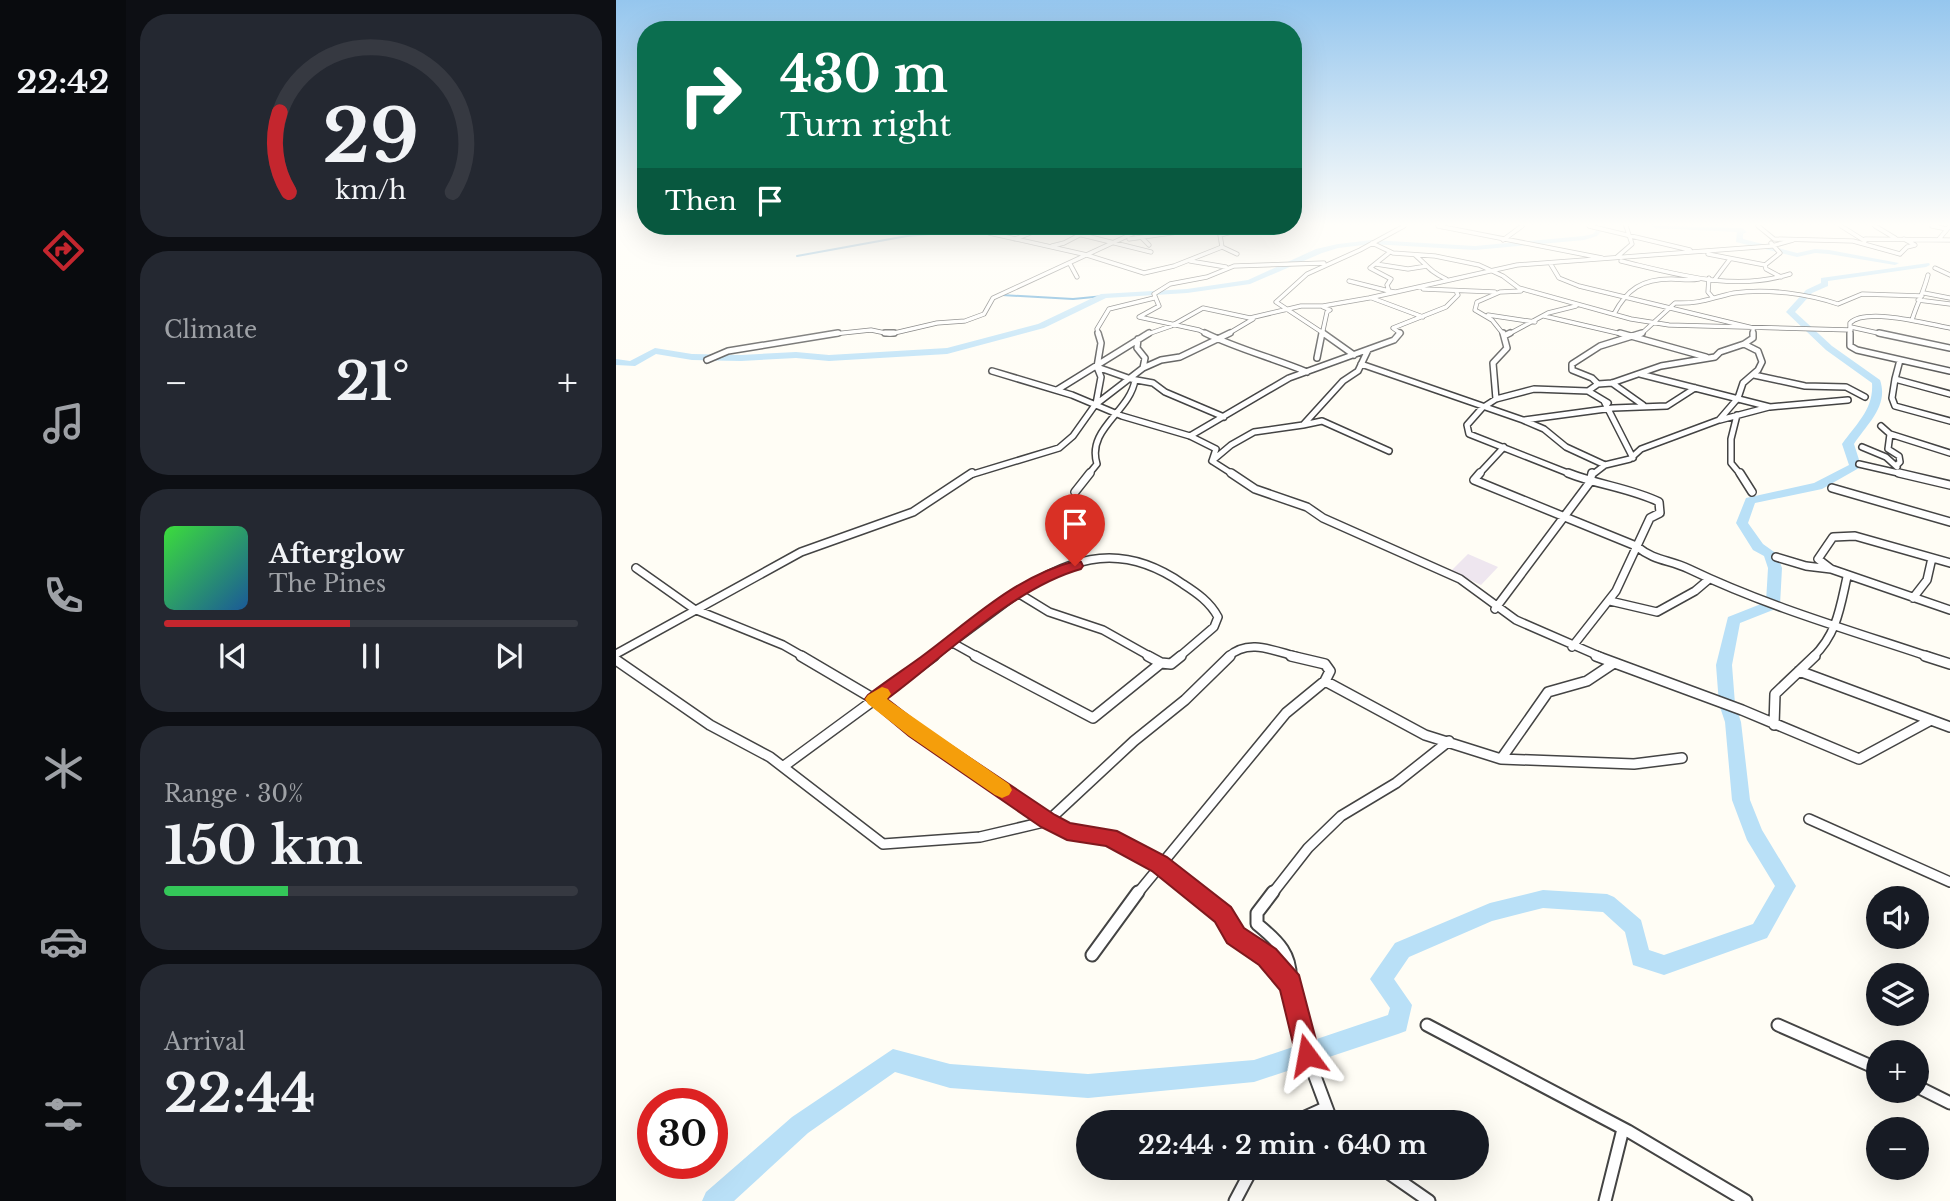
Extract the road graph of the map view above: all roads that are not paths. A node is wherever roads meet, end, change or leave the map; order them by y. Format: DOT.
graph roads {
  1 [pos="1029,282"];
  2 [pos="1173,282"];
  3 [pos="1180,282"];
  4 [pos="1292,282"];
  5 [pos="1354,282"];
  6 [pos="1389,282"];
  7 [pos="1435,282"];
  8 [pos="1441,282"];
  9 [pos="1509,282"];
  10 [pos="1572,282"];
  11 [pos="1655,282"];
  12 [pos="1711,282"];
  13 [pos="1926,282"];
  14 [pos="1170,284"];
  15 [pos="1412,289"];
  16 [pos="1390,290"];
  17 [pos="1456,290"];
  18 [pos="1525,290"];
  19 [pos="1396,292"];
  20 [pos="1500,292"];
  21 [pos="1921,297"];
  22 [pos="1154,298"];
  23 [pos="1369,298"];
  24 [pos="1623,298"];
  25 [pos="1713,298"];
  26 [pos="1950,298"];
  27 [pos="1950,304"];
  28 [pos="1323,306"];
  29 [pos="1580,306"];
  30 [pos="1285,309"];
  31 [pos="1669,309"];
  32 [pos="1614,314"];
  33 [pos="1488,315"];
  34 [pos="1544,316"];
  35 [pos="1424,317"];
  36 [pos="1250,318"];
  37 [pos="1912,320"];
  38 [pos="1535,322"];
  39 [pos="1654,322"];
  40 [pos="1171,326"];
  41 [pos="1752,328"];
  42 [pos="1851,328"];
  43 [pos="1950,328"];
  44 [pos="1323,333"];
  45 [pos="1506,335"];
  46 [pos="1633,337"];
  47 [pos="1138,339"];
  48 [pos="1218,339"];
  49 [pos="1744,344"];
  50 [pos="1950,348"];
  51 [pos="1369,350"];
  52 [pos="1354,355"];
  53 [pos="1707,357"];
  54 [pos="1317,358"];
  55 [pos="707,360"];
  56 [pos="1900,360"];
  57 [pos="1361,364"];
  58 [pos="1097,367"];
  59 [pos="1143,368"];
  60 [pos="992,371"];
  61 [pos="1950,371"];
  62 [pos="1307,372"];
  63 [pos="1639,374"];
  64 [pos="1754,375"];
  65 [pos="1133,379"];
  66 [pos="1895,379"];
  67 [pos="1612,383"];
  68 [pos="1598,384"];
  69 [pos="1695,387"];
  70 [pos="1057,390"];
  71 [pos="1587,391"];
  72 [pos="1950,394"];
  73 [pos="1865,397"];
  74 [pos="1738,398"];
  75 [pos="1496,399"];
  76 [pos="1848,400"];
  77 [pos="1604,401"];
  78 [pos="1096,405"];
  79 [pos="1644,405"];
  80 [pos="1619,407"];
  81 [pos="1770,407"];
  82 [pos="1482,408"];
  83 [pos="1606,409"];
  84 [pos="1115,413"];
  85 [pos="1737,415"];
  86 [pos="1224,416"];
  87 [pos="1719,420"];
  88 [pos="1523,421"];
  89 [pos="1950,421"];
  90 [pos="1303,425"];
  91 [pos="1881,426"];
  92 [pos="1890,434"];
  93 [pos="1190,436"];
  94 [pos="1504,447"];
  95 [pos="1862,447"];
  96 [pos="1389,450"];
  97 [pos="1950,453"];
  98 [pos="1633,458"];
  99 [pos="1212,461"];
  100 [pos="1859,464"];
  101 [pos="1605,465"];
  102 [pos="1896,466"];
  103 [pos="1903,472"];
  104 [pos="1590,482"];
  105 [pos="1950,485"];
  106 [pos="1832,488"];
  107 [pos="1075,492"];
  108 [pos="1752,492"];
  109 [pos="1564,516"];
  110 [pos="1950,522"];
  111 [pos="1636,546"];
  112 [pos="1776,557"];
  113 [pos="1932,558"];
  114 [pos="1950,563"];
  115 [pos="636,568"];
  116 [pos="1832,569"];
  117 [pos="1847,577"];
  118 [pos="1708,580"];
  119 [pos="1017,592"];
  120 [pos="1913,598"];
  121 [pos="1610,601"];
  122 [pos="695,609"];
  123 [pos="1495,609"];
  124 [pos="1950,610"];
  125 [pos="1837,625"];
  126 [pos="951,642"];
  127 [pos="1572,647"];
  128 [pos="616,654"];
  129 [pos="616,660"];
  130 [pos="1161,663"];
  131 [pos="1614,663"];
  132 [pos="1950,664"];
  133 [pos="1799,671"];
  134 [pos="1325,681"];
  135 [pos="874,699"];
  136 [pos="1931,720"];
  137 [pos="1774,724"];
  138 [pos="1950,727"];
  139 [pos="1449,741"];
  140 [pos="1682,758"];
  141 [pos="1501,759"];
  142 [pos="784,766"];
  143 [pos="1809,819"];
  144 [pos="1048,821"];
  145 [pos="1160,864"];
  146 [pos="1950,882"];
  147 [pos="1092,956"];
  148 [pos="1290,984"];
  149 [pos="1427,1025"];
  150 [pos="1778,1025"];
  151 [pos="1866,1064"];
  152 [pos="1929,1092"];
  153 [pos="1950,1103"];
  154 [pos="1325,1108"];
  155 [pos="1321,1110"];
  156 [pos="1623,1129"];
  157 [pos="1246,1180"];
  158 [pos="1399,1180"];
  159 [pos="1235,1201"];
  160 [pos="1429,1201"];
  161 [pos="1605,1201"];
  162 [pos="1745,1201"];
  1 -- 55 [label="street"];
  2 -- 14 [label="street"];
  3 -- 14 [label="street"];
  4 -- 30 [label="street"];
  5 -- 16 [label="street"];
  6 -- 16 [label="street"];
  7 -- 15 [label="street"];
  8 -- 17 [label="street"];
  9 -- 18 [label="street"];
  10 -- 24 [label="street"];
  11 -- 24 [label="street"];
  12 -- 25 [label="street"];
  13 -- 21 [label="street"];
  14 -- 22 [label="street"];
  15 -- 17 [label="street"];
  15 -- 19 [label="street"];
  16 -- 19 [label="street"];
  17 -- 20 [label="street"];
  17 -- 35 [label="street"];
  18 -- 20 [label="street"];
  18 -- 29 [label="street"];
  19 -- 23 [label="street"];
  20 -- 33 [label="street"];
  21 -- 25 [label="street"];
  21 -- 26 [label="street"];
  21 -- 27 [label="street"];
  21 -- 37 [label="street"];
  22 -- 40 [label="street"];
  22 -- 58 [label="street"];
  23 -- 28 [label="street"];
  23 -- 35 [label="street"];
  24 -- 31 [label="street"];
  24 -- 32 [label="street"];
  25 -- 31 [label="street"];
  28 -- 30 [label="street"];
  28 -- 44 [label="street"];
  29 -- 32 [label="street"];
  29 -- 34 [label="street"];
  30 -- 36 [label="street"];
  30 -- 44 [label="street"];
  31 -- 39 [label="street"];
  31 -- 41 [label="street"];
  32 -- 39 [label="street"];
  33 -- 38 [label="street"];
  33 -- 45 [label="street"];
  34 -- 38 [label="street"];
  34 -- 46 [label="street"];
  35 -- 51 [label="street"];
  36 -- 40 [label="street"];
  36 -- 48 [label="street"];
  37 -- 42 [label="street"];
  37 -- 43 [label="street"];
  38 -- 45 [label="street"];
  39 -- 41 [label="street"];
  39 -- 46 [label="street"];
  40 -- 47 [label="street"];
  40 -- 48 [label="street"];
  41 -- 42 [label="street"];
  41 -- 49 [label="street"];
  42 -- 50 [label="street"];
  42 -- 56 [label="street"];
  44 -- 52 [label="street"];
  44 -- 54 [label="street"];
  45 -- 75 [label="street"];
  46 -- 53 [label="street"];
  46 -- 68 [label="street"];
  47 -- 58 [label="street"];
  47 -- 59 [label="street"];
  48 -- 59 [label="street"];
  48 -- 62 [label="street"];
  49 -- 53 [label="street"];
  49 -- 64 [label="street"];
  51 -- 52 [label="street"];
  51 -- 57 [label="street"];
  52 -- 62 [label="street"];
  53 -- 63 [label="street"];
  56 -- 61 [label="street"];
  56 -- 66 [label="street"];
  57 -- 82 [label="street"];
  57 -- 90 [label="street"];
  58 -- 65 [label="street"];
  58 -- 70 [label="street"];
  58 -- 78 [label="street"];
  59 -- 65 [label="street"];
  60 -- 70 [label="street"];
  62 -- 86 [label="street"];
  63 -- 67 [label="street"];
  63 -- 69 [label="street"];
  64 -- 73 [label="street"];
  64 -- 74 [label="street"];
  65 -- 78 [label="street"];
  65 -- 84 [label="street"];
  65 -- 86 [label="street"];
  66 -- 72 [label="street"];
  66 -- 89 [label="street"];
  67 -- 68 [label="street"];
  67 -- 79 [label="street"];
  68 -- 71 [label="street"];
  69 -- 74 [label="street"];
  69 -- 79 [label="street"];
  70 -- 78 [label="street"];
  71 -- 75 [label="street"];
  71 -- 77 [label="street"];
  74 -- 81 [label="street"];
  74 -- 87 [label="street"];
  75 -- 82 [label="street"];
  76 -- 81 [label="street"];
  77 -- 80 [label="street"];
  77 -- 83 [label="street"];
  78 -- 84 [label="street"];
  78 -- 122 [label="street"];
  79 -- 80 [label="street"];
  80 -- 83 [label="street"];
  81 -- 85 [label="street"];
  82 -- 88 [label="street"];
  82 -- 94 [label="street"];
  83 -- 88 [label="street"];
  83 -- 98 [label="street"];
  84 -- 93 [label="street"];
  84 -- 107 [label="street"];
  85 -- 87 [label="street"];
  85 -- 108 [label="street"];
  86 -- 93 [label="street"];
  87 -- 98 [label="street"];
  88 -- 101 [label="street"];
  90 -- 96 [label="street"];
  90 -- 99 [label="street"];
  91 -- 92 [label="street"];
  92 -- 97 [label="street"];
  92 -- 102 [label="street"];
  93 -- 99 [label="street"];
  94 -- 104 [label="street"];
  94 -- 109 [label="street"];
  95 -- 102 [label="street"];
  98 -- 101 [label="street"];
  99 -- 123 [label="street"];
  100 -- 103 [label="street"];
  101 -- 104 [label="street"];
  102 -- 103 [label="street"];
  103 -- 105 [label="street"];
  104 -- 109 [label="street"];
  104 -- 111 [label="street"];
  106 -- 110 [label="street"];
  109 -- 111 [label="street"];
  109 -- 123 [label="street"];
  111 -- 118 [label="street"];
  111 -- 121 [label="street"];
  112 -- 116 [label="street"];
  113 -- 114 [label="street"];
  113 -- 116 [label="street"];
  113 -- 120 [label="street"];
  115 -- 122 [label="street"];
  116 -- 120 [label="street"];
  117 -- 125 [label="street"];
  118 -- 121 [label="street"];
  118 -- 125 [label="street"];
  119 -- 126 [label="street"];
  119 -- 130 [label="street"];
  119 -- 130 [label="street"];
  120 -- 124 [label="street"];
  121 -- 127 [label="street"];
  122 -- 128 [label="street"];
  122 -- 135 [label="street"];
  123 -- 127 [label="street"];
  125 -- 132 [label="street"];
  125 -- 133 [label="street"];
  126 -- 130 [label="street"];
  126 -- 135 [label="street"];
  127 -- 131 [label="street"];
  129 -- 142 [label="street"];
  131 -- 137 [label="street"];
  131 -- 141 [label="street"];
  133 -- 136 [label="street"];
  133 -- 137 [label="street"];
  134 -- 139 [label="street"];
  134 -- 144 [label="street"];
  134 -- 145 [label="street"];
  135 -- 142 [label="street"];
  135 -- 144 [label="street"];
  136 -- 137 [label="street"];
  136 -- 138 [label="street"];
  139 -- 141 [label="street"];
  139 -- 148 [label="street"];
  140 -- 141 [label="street"];
  142 -- 144 [label="street"];
  143 -- 146 [label="street"];
  144 -- 145 [label="street"];
  145 -- 147 [label="street"];
  145 -- 148 [label="street"];
  148 -- 154 [label="street"];
  149 -- 156 [label="street"];
  150 -- 151 [label="street"];
  152 -- 153 [label="street"];
  154 -- 155 [label="street"];
  156 -- 161 [label="street"];
  156 -- 162 [label="street"];
  157 -- 159 [label="street"];
  158 -- 160 [label="street"];
}
